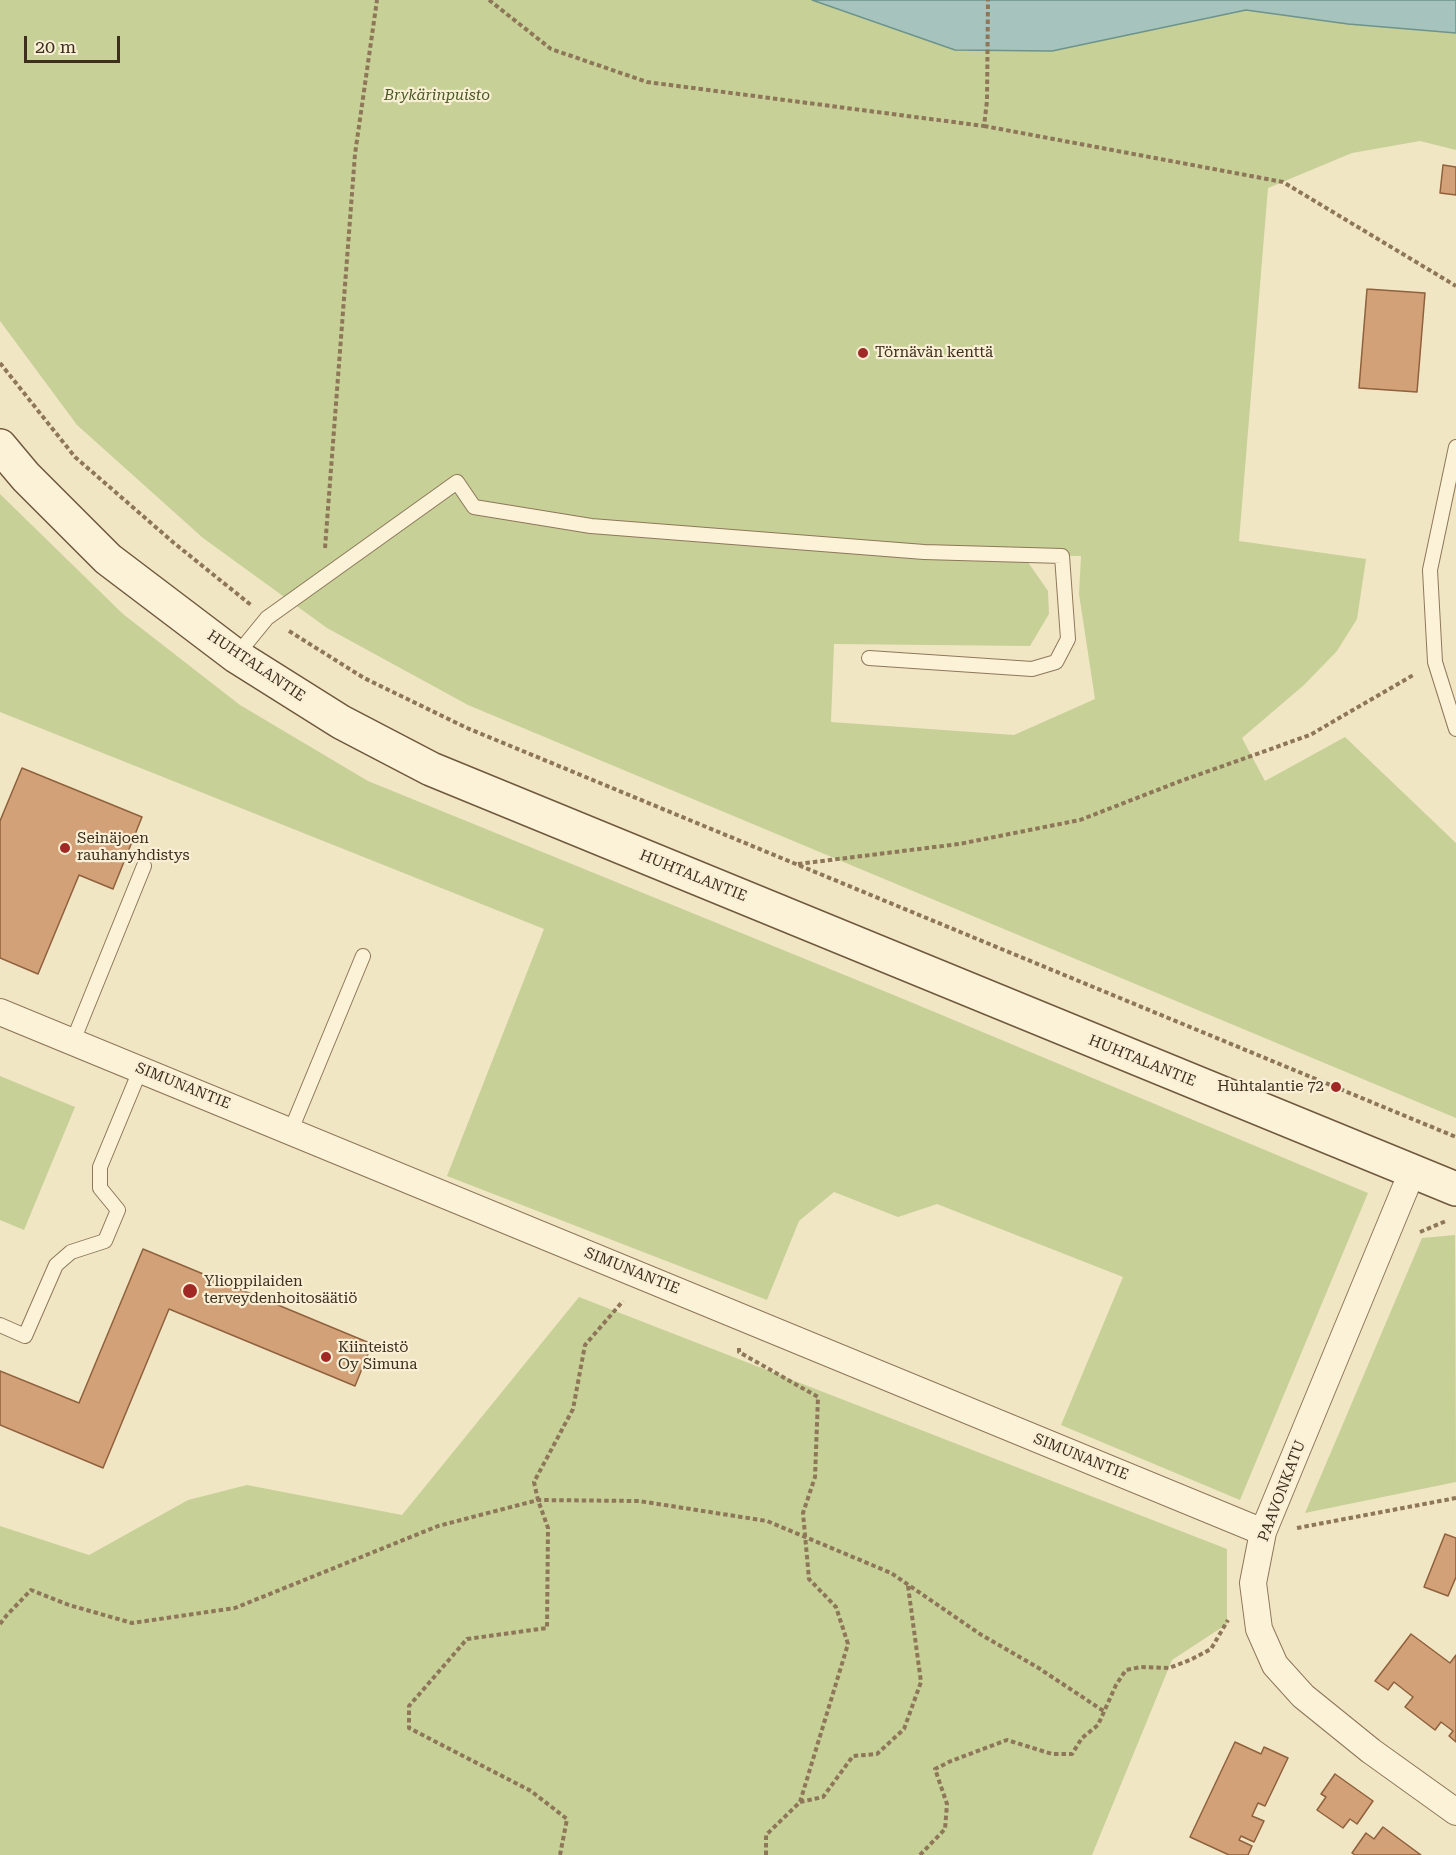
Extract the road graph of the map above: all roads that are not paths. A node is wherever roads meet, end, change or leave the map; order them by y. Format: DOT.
graph roads {
  1 [pos="0,446"];
  2 [pos="1456,447"];
  3 [pos="236,656"];
  4 [pos="869,658"];
  5 [pos="1456,729"];
  6 [pos="144,866"];
  7 [pos="363,956"];
  8 [pos="0,1012"];
  9 [pos="73,1041"];
  10 [pos="141,1068"];
  11 [pos="291,1130"];
  12 [pos="1412,1172"];
  13 [pos="1456,1190"];
  14 [pos="0,1325"];
  15 [pos="1263,1532"];
  16 [pos="1456,1812"];
  1 -- 3 [label="main road, HUHTALANTIE"];
  2 -- 5 [label="lane"];
  3 -- 4 [label="lane"];
  3 -- 12 [label="main road, HUHTALANTIE"];
  6 -- 9 [label="lane"];
  7 -- 11 [label="lane"];
  8 -- 9 [label="street, SIMUNANTIE"];
  9 -- 10 [label="street, SIMUNANTIE"];
  10 -- 11 [label="street, SIMUNANTIE"];
  10 -- 14 [label="lane"];
  11 -- 15 [label="street, SIMUNANTIE"];
  12 -- 13 [label="main road, HUHTALANTIE"];
  12 -- 15 [label="street, PAAVONKATU"];
  15 -- 16 [label="street, PAAVONKATU"];
}
